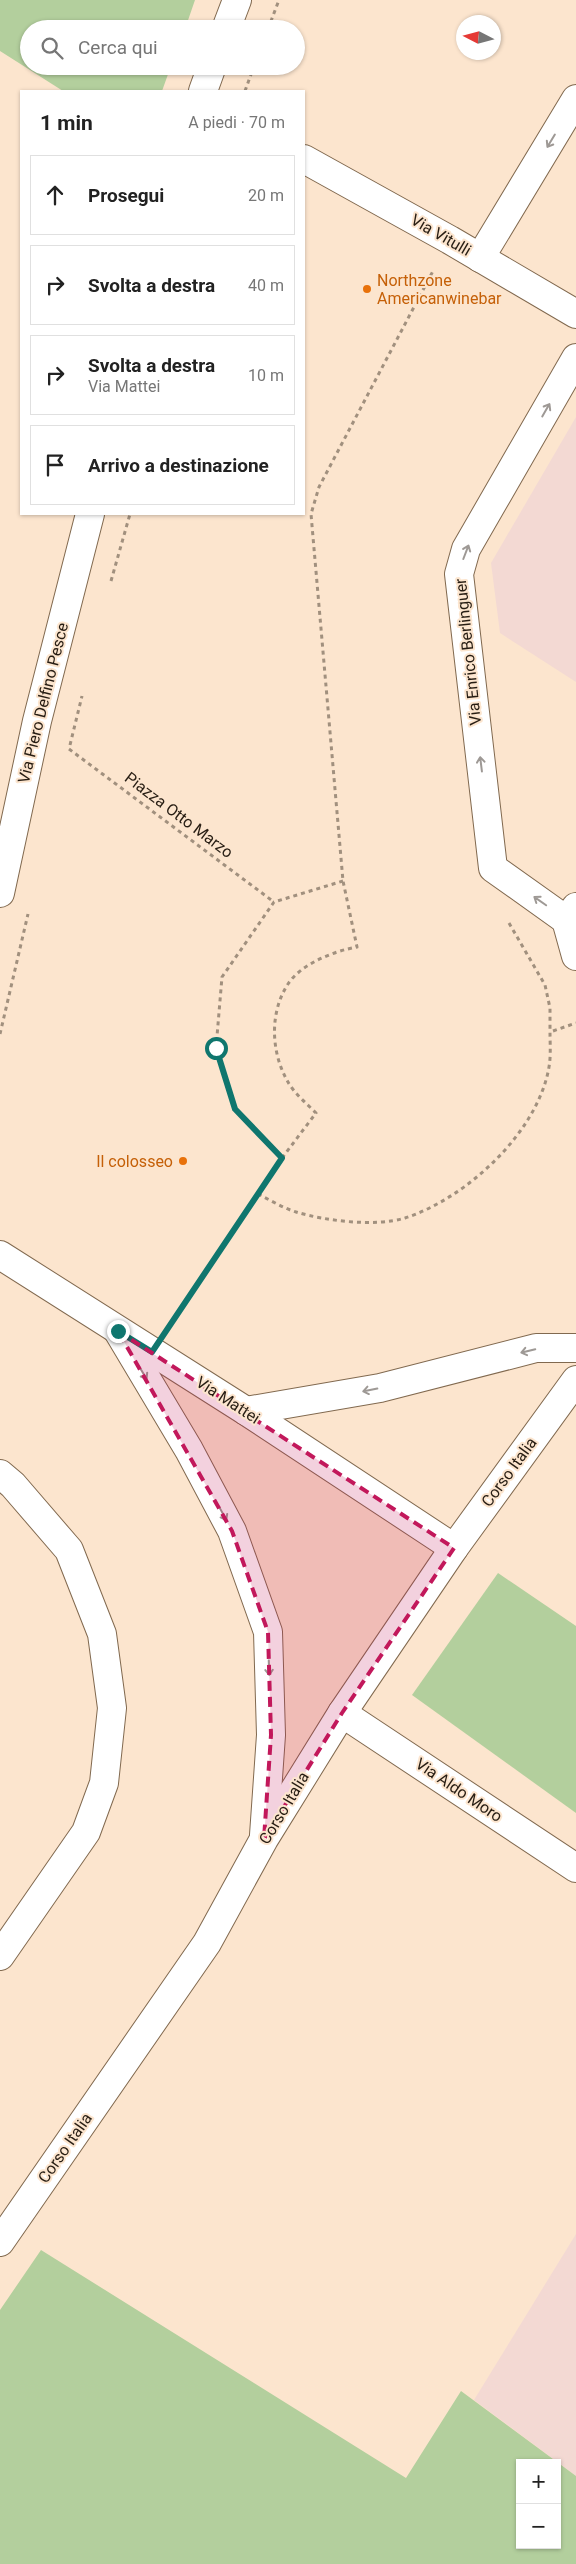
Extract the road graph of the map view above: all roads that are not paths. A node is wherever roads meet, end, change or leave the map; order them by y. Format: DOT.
graph roads {
  1 [pos="237,0"];
  2 [pos="229,20"];
  3 [pos="209,75"];
  4 [pos="203,90"];
  5 [pos="576,99"];
  6 [pos="305,160"];
  7 [pos="480,258"];
  8 [pos="576,314"];
  9 [pos="576,358"];
  10 [pos="90,515"];
  11 [pos="0,893"];
  12 [pos="571,913"];
  13 [pos="576,956"];
  14 [pos="0,1255"];
  15 [pos="118,1331"];
  16 [pos="576,1348"];
  17 [pos="576,1380"];
  18 [pos="246,1411"];
  19 [pos="0,1474"];
  20 [pos="454,1548"];
  21 [pos="342,1713"];
  22 [pos="264,1839"];
  23 [pos="576,1868"];
  24 [pos="0,1956"];
  25 [pos="9,2210"];
  26 [pos="0,2242"];
  1 -- 2 [label="street"];
  3 -- 4 [label="street"];
  5 -- 7 [label="street, one-way"];
  6 -- 7 [label="street, Via Vitulli"];
  7 -- 8 [label="street, Via Vitulli"];
  12 -- 9 [label="street, Via Enrico Berlinguer, one-way"];
  10 -- 11 [label="street, Via Piero Delfino Pesce"];
  12 -- 13 [label="street"];
  14 -- 15 [label="street, Via Mattei"];
  15 -- 18 [label="street, Via Mattei"];
  15 -- 22 [label="street, one-way"];
  16 -- 18 [label="street, one-way"];
  17 -- 20 [label="street, Corso Italia"];
  18 -- 20 [label="street, Via Mattei"];
  19 -- 24 [label="street"];
  20 -- 21 [label="street, Corso Italia"];
  21 -- 22 [label="street, Corso Italia"];
  21 -- 23 [label="street, Via Aldo Moro"];
  22 -- 25 [label="street, Corso Italia"];
  25 -- 26 [label="street, Corso Italia"];
}
